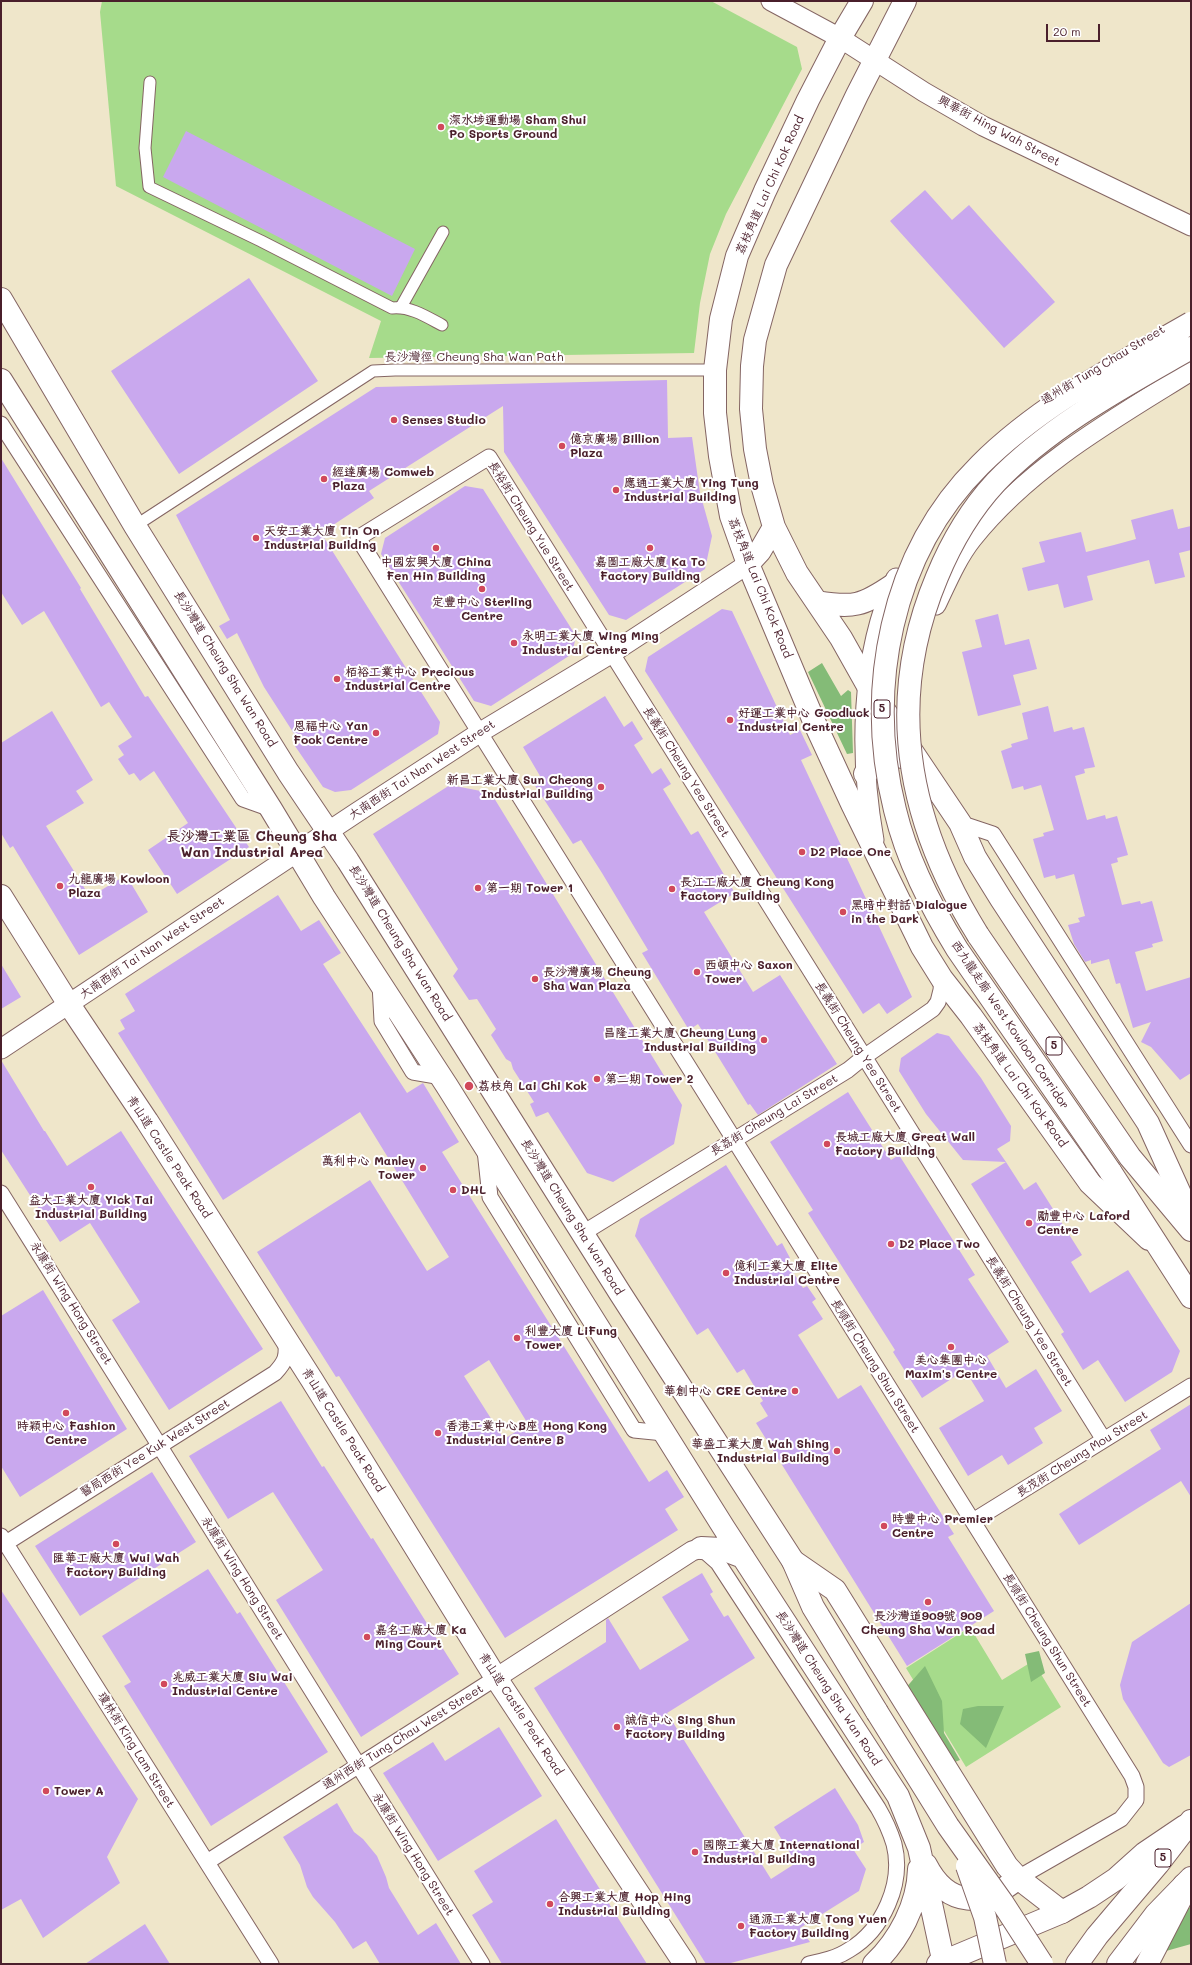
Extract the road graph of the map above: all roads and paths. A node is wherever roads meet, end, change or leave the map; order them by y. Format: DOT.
graph roads {
  1 [pos="771,1"];
  2 [pos="862,1"];
  3 [pos="905,1"];
  4 [pos="840,38"];
  5 [pos="875,59"];
  6 [pos="150,82"];
  7 [pos="1191,226"];
  8 [pos="443,232"];
  9 [pos="1,299"];
  10 [pos="402,307"];
  11 [pos="1191,312"];
  12 [pos="1191,323"];
  13 [pos="442,325"];
  14 [pos="1191,348"];
  15 [pos="715,370"];
  16 [pos="1191,372"];
  17 [pos="1,380"];
  18 [pos="1,424"];
  19 [pos="136,526"];
  20 [pos="774,527"];
  21 [pos="748,564"];
  22 [pos="893,585"];
  23 [pos="817,602"];
  24 [pos="612,653"];
  25 [pos="868,686"];
  26 [pos="479,733"];
  27 [pos="916,760"];
  28 [pos="865,774"];
  29 [pos="272,809"];
  30 [pos="960,823"];
  31 [pos="328,831"];
  32 [pos="297,852"];
  33 [pos="876,853"];
  34 [pos="1,896"];
  35 [pos="942,979"];
  36 [pos="68,1003"];
  37 [pos="1,1048"];
  38 [pos="864,1056"];
  39 [pos="734,1140"];
  40 [pos="1191,1145"];
  41 [pos="1,1193"];
  42 [pos="1191,1218"];
  43 [pos="1191,1230"];
  44 [pos="583,1233"];
  45 [pos="1160,1250"];
  46 [pos="1191,1297"];
  47 [pos="286,1340"];
  48 [pos="1191,1386"];
  49 [pos="1104,1440"];
  50 [pos="159,1444"];
  51 [pos="973,1521"];
  52 [pos="3,1540"];
  53 [pos="701,1548"];
  54 [pos="743,1557"];
  55 [pos="793,1561"];
  56 [pos="496,1678"];
  57 [pos="357,1766"];
  58 [pos="1191,1822"];
  59 [pos="948,1826"];
  60 [pos="919,1848"];
  61 [pos="207,1862"];
  62 [pos="1018,1878"];
  63 [pos="1187,1881"];
  64 [pos="1062,1912"];
  65 [pos="942,1963"];
  66 [pos="271,1964"];
  67 [pos="482,1964"];
  68 [pos="685,1964"];
  69 [pos="809,1964"];
  70 [pos="874,1964"];
  71 [pos="995,1964"];
  72 [pos="1042,1964"];
  73 [pos="1077,1964"];
  74 [pos="1118,1964"];
  75 [pos="1147,1964"];
  1 -- 4 [label="street, 興華街 Hing Wah Street"];
  2 -- 4 [label="main road, 荔枝角道 Lai Chi Kok Road"];
  3 -- 5 [label="main road"];
  4 -- 5 [label="street, 興華街 Hing Wah Street"];
  4 -- 15 [label="main road, 荔枝角道 Lai Chi Kok Road"];
  5 -- 7 [label="street, 興華街 Hing Wah Street"];
  5 -- 20 [label="main road"];
  6 -- 10 [label="street"];
  8 -- 10 [label="street"];
  9 -- 19 [label="main road, 長沙灣道 Cheung Sha Wan Road"];
  10 -- 13 [label="street"];
  11 -- 22 [label="street, 通州街 Tung Chau Street"];
  12 -- 45 [label="main road, 西九龍走廊 West Kowloon Corridor / 5, bridge"];
  14 -- 43 [label="main road, 西九龍走廊 West Kowloon Corridor / 5, bridge"];
  15 -- 19 [label="street, 長沙灣徑 Cheung Sha Wan Path"];
  15 -- 21 [label="main road, 荔枝角道 Lai Chi Kok Road"];
  16 -- 27 [label="street"];
  17 -- 29 [label="main road, 長沙灣道 Cheung Sha Wan Road"];
  18 -- 29 [label="street"];
  19 -- 31 [label="main road, 長沙灣道 Cheung Sha Wan Road"];
  20 -- 21 [label="main road"];
  20 -- 23 [label="main road"];
  21 -- 24 [label="street, 大南西街 Tai Nan West Street"];
  21 -- 33 [label="main road, 荔枝角道 Lai Chi Kok Road"];
  22 -- 23 [label="main road"];
  22 -- 25 [label="street, 通州街 Tung Chau Street"];
  23 -- 25 [label="main road"];
  24 -- 26 [label="street, 大南西街 Tai Nan West Street"];
  24 -- 26 [label="street, 長裕街 Cheung Yue Street"];
  24 -- 38 [label="street, 長義街 Cheung Yee Street"];
  25 -- 27 [label="main road"];
  25 -- 28 [label="street, 荔枝角道 Lai Chi Kok Road"];
  26 -- 31 [label="street, 大南西街 Tai Nan West Street"];
  26 -- 39 [label="street, 長順街 Cheung Shun Street"];
  27 -- 28 [label="main road"];
  27 -- 30 [label="main road"];
  28 -- 33 [label="street, 荔枝角道 Lai Chi Kok Road"];
  29 -- 32 [label="main road, 長沙灣道 Cheung Sha Wan Road"];
  30 -- 40 [label="street"];
  30 -- 42 [label="main road"];
  31 -- 32 [label="street, 大南西街 Tai Nan West Street"];
  31 -- 44 [label="main road, 長沙灣道 Cheung Sha Wan Road"];
  32 -- 36 [label="street, 大南西街 Tai Nan West Street"];
  32 -- 54 [label="main road, 長沙灣道 Cheung Sha Wan Road"];
  33 -- 35 [label="main road, 荔枝角道 Lai Chi Kok Road"];
  34 -- 36 [label="main road, 青山道 Castle Peak Road"];
  35 -- 38 [label="street, 長荔街 Cheung Lai Street"];
  35 -- 45 [label="main road, 荔枝角道 Lai Chi Kok Road"];
  36 -- 37 [label="street, 大南西街 Tai Nan West Street"];
  36 -- 47 [label="main road, 青山道 Castle Peak Road"];
  38 -- 39 [label="street, 長荔街 Cheung Lai Street"];
  38 -- 49 [label="street, 長義街 Cheung Yee Street"];
  39 -- 44 [label="street, 長荔街 Cheung Lai Street"];
  39 -- 51 [label="street, 長順街 Cheung Shun Street"];
  41 -- 50 [label="street, 永康街 Wing Hong Street"];
  44 -- 55 [label="main road, 長沙灣道 Cheung Sha Wan Road"];
  45 -- 46 [label="main road, 荔枝角道 Lai Chi Kok Road / 5"];
  47 -- 50 [label="street, 醫局西街 Yee Kuk West Street"];
  47 -- 56 [label="main road, 青山道 Castle Peak Road"];
  48 -- 49 [label="street, 長茂街 Cheung Mou Street"];
  49 -- 51 [label="street, 長茂街 Cheung Mou Street"];
  50 -- 52 [label="street, 醫局西街 Yee Kuk West Street"];
  50 -- 57 [label="street, 永康街 Wing Hong Street"];
  51 -- 62 [label="street, 長順街 Cheung Shun Street"];
  52 -- 61 [label="street, 瓊林街 King Lam Street"];
  53 -- 54 [label="main road"];
  53 -- 56 [label="street, 通州西街 Tung Chau West Street"];
  53 -- 69 [label="street, 長沙灣道 Cheung Sha Wan Road"];
  54 -- 60 [label="main road, 長沙灣道 Cheung Sha Wan Road"];
  55 -- 59 [label="main road, 長沙灣道 Cheung Sha Wan Road, bridge"];
  55 -- 62 [label="main road, 長沙灣道 Cheung Sha Wan Road"];
  56 -- 57 [label="street, 通州西街 Tung Chau West Street"];
  56 -- 68 [label="main road, 青山道 Castle Peak Road"];
  57 -- 61 [label="street, 通州西街 Tung Chau West Street"];
  57 -- 67 [label="street, 永康街 Wing Hong Street"];
  58 -- 64 [label="main road"];
  58 -- 73 [label="main road, 5"];
  59 -- 71 [label="main road, bridge"];
  59 -- 72 [label="main road, 長沙灣道 Cheung Sha Wan Road, bridge"];
  60 -- 62 [label="main road"];
  60 -- 65 [label="main road, 長沙灣道 Cheung Sha Wan Road"];
  60 -- 70 [label="main road"];
  61 -- 66 [label="street, 瓊林街 King Lam Street"];
  62 -- 64 [label="main road, 長沙灣道 Cheung Sha Wan Road"];
  63 -- 74 [label="main road"];
  63 -- 75 [label="main road"];
  64 -- 65 [label="main road"];
}
